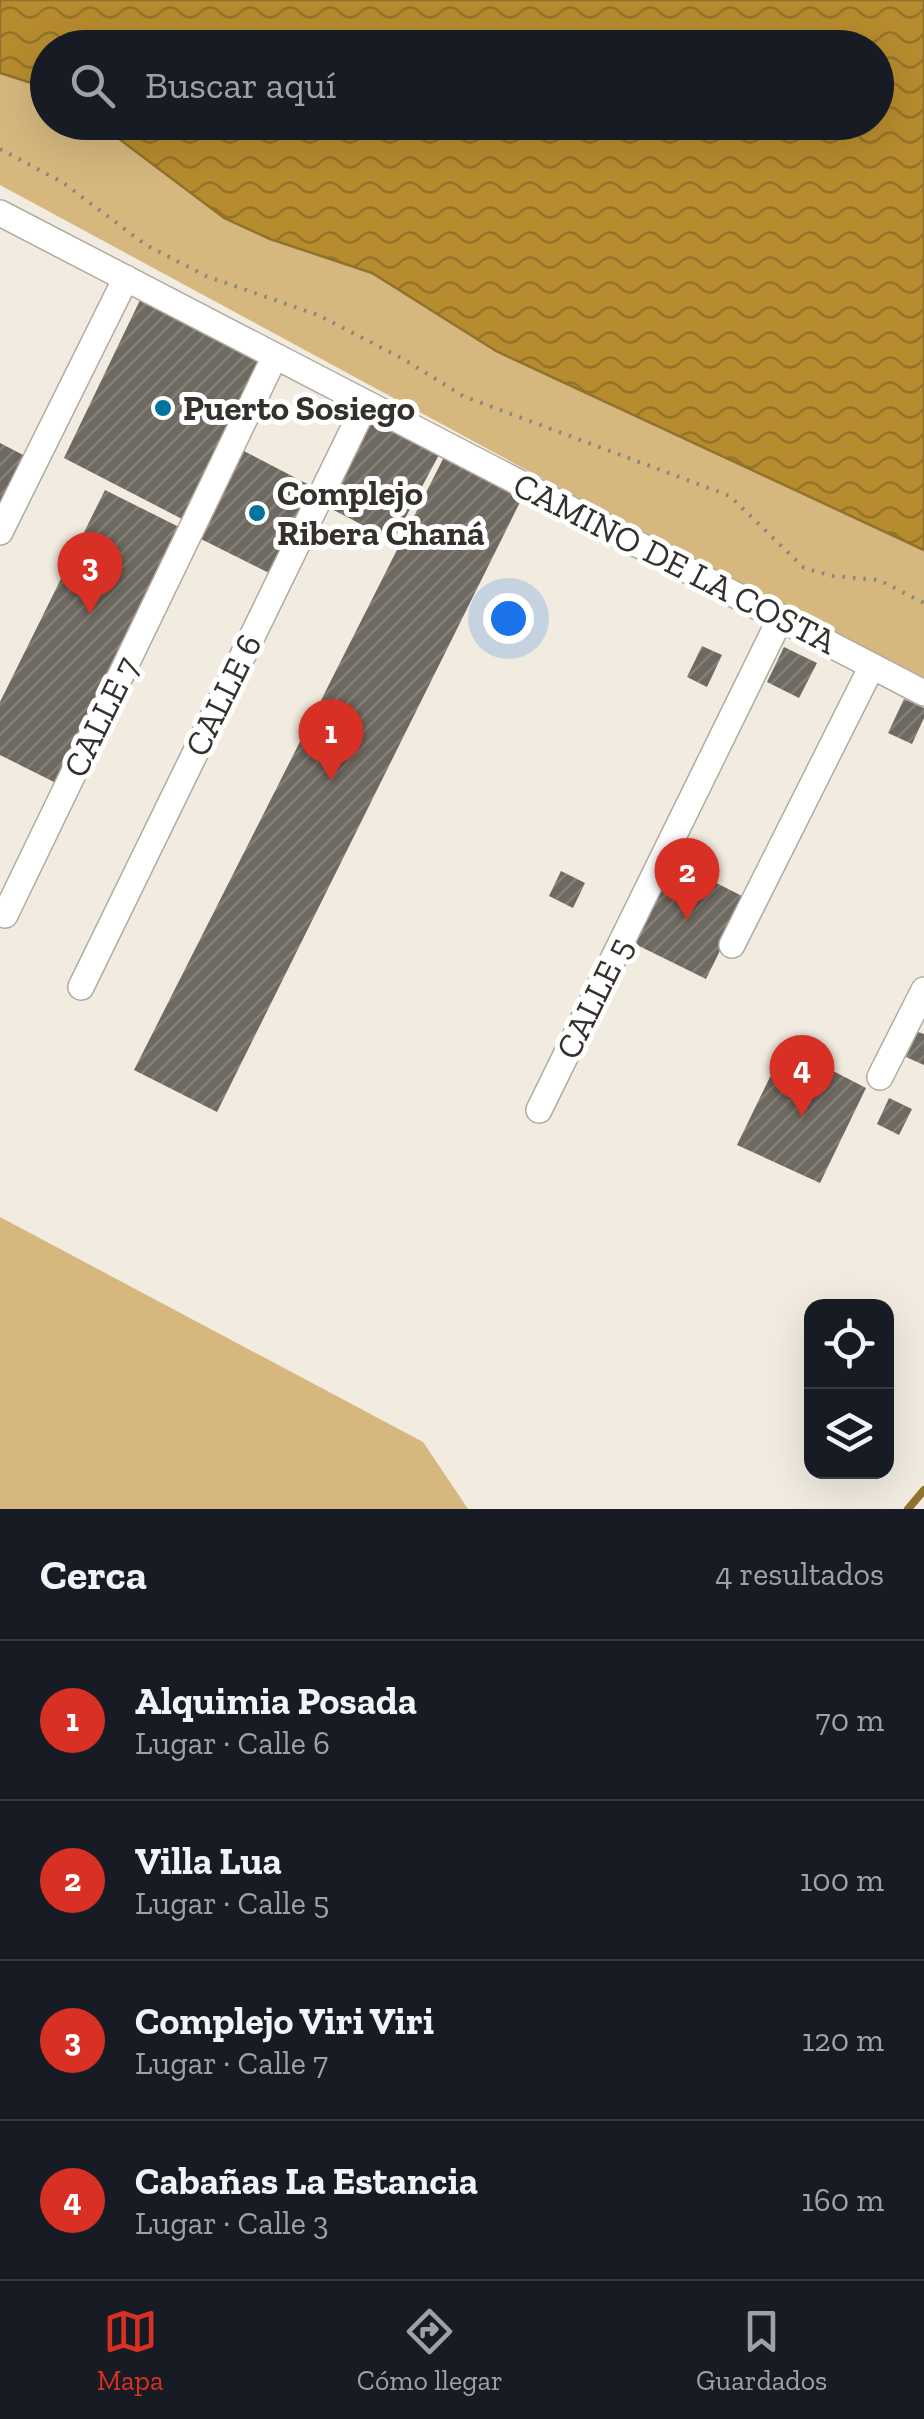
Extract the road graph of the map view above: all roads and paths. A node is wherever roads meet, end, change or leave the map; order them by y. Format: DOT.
graph roads {
  1 [pos="0,149"];
  2 [pos="0,213"];
  3 [pos="126,278"];
  4 [pos="275,356"];
  5 [pos="366,404"];
  6 [pos="0,532"];
  7 [pos="924,603"];
  8 [pos="780,618"];
  9 [pos="872,666"];
  10 [pos="924,693"];
  11 [pos="4,916"];
  12 [pos="732,945"];
  13 [pos="80,987"];
  14 [pos="924,990"];
  15 [pos="880,1077"];
  16 [pos="539,1110"];
  1 -- 7 [label="path"];
  2 -- 3 [label="street, CAMINO DE LA COSTA"];
  3 -- 4 [label="street, CAMINO DE LA COSTA"];
  3 -- 6 [label="street"];
  4 -- 5 [label="street, CAMINO DE LA COSTA"];
  4 -- 11 [label="street, CALLE 7"];
  5 -- 8 [label="street, CAMINO DE LA COSTA"];
  5 -- 13 [label="street, CALLE 6"];
  8 -- 9 [label="street, CAMINO DE LA COSTA"];
  8 -- 16 [label="street, CALLE 5"];
  9 -- 10 [label="street, CAMINO DE LA COSTA"];
  9 -- 12 [label="street"];
  14 -- 15 [label="street"];
}
